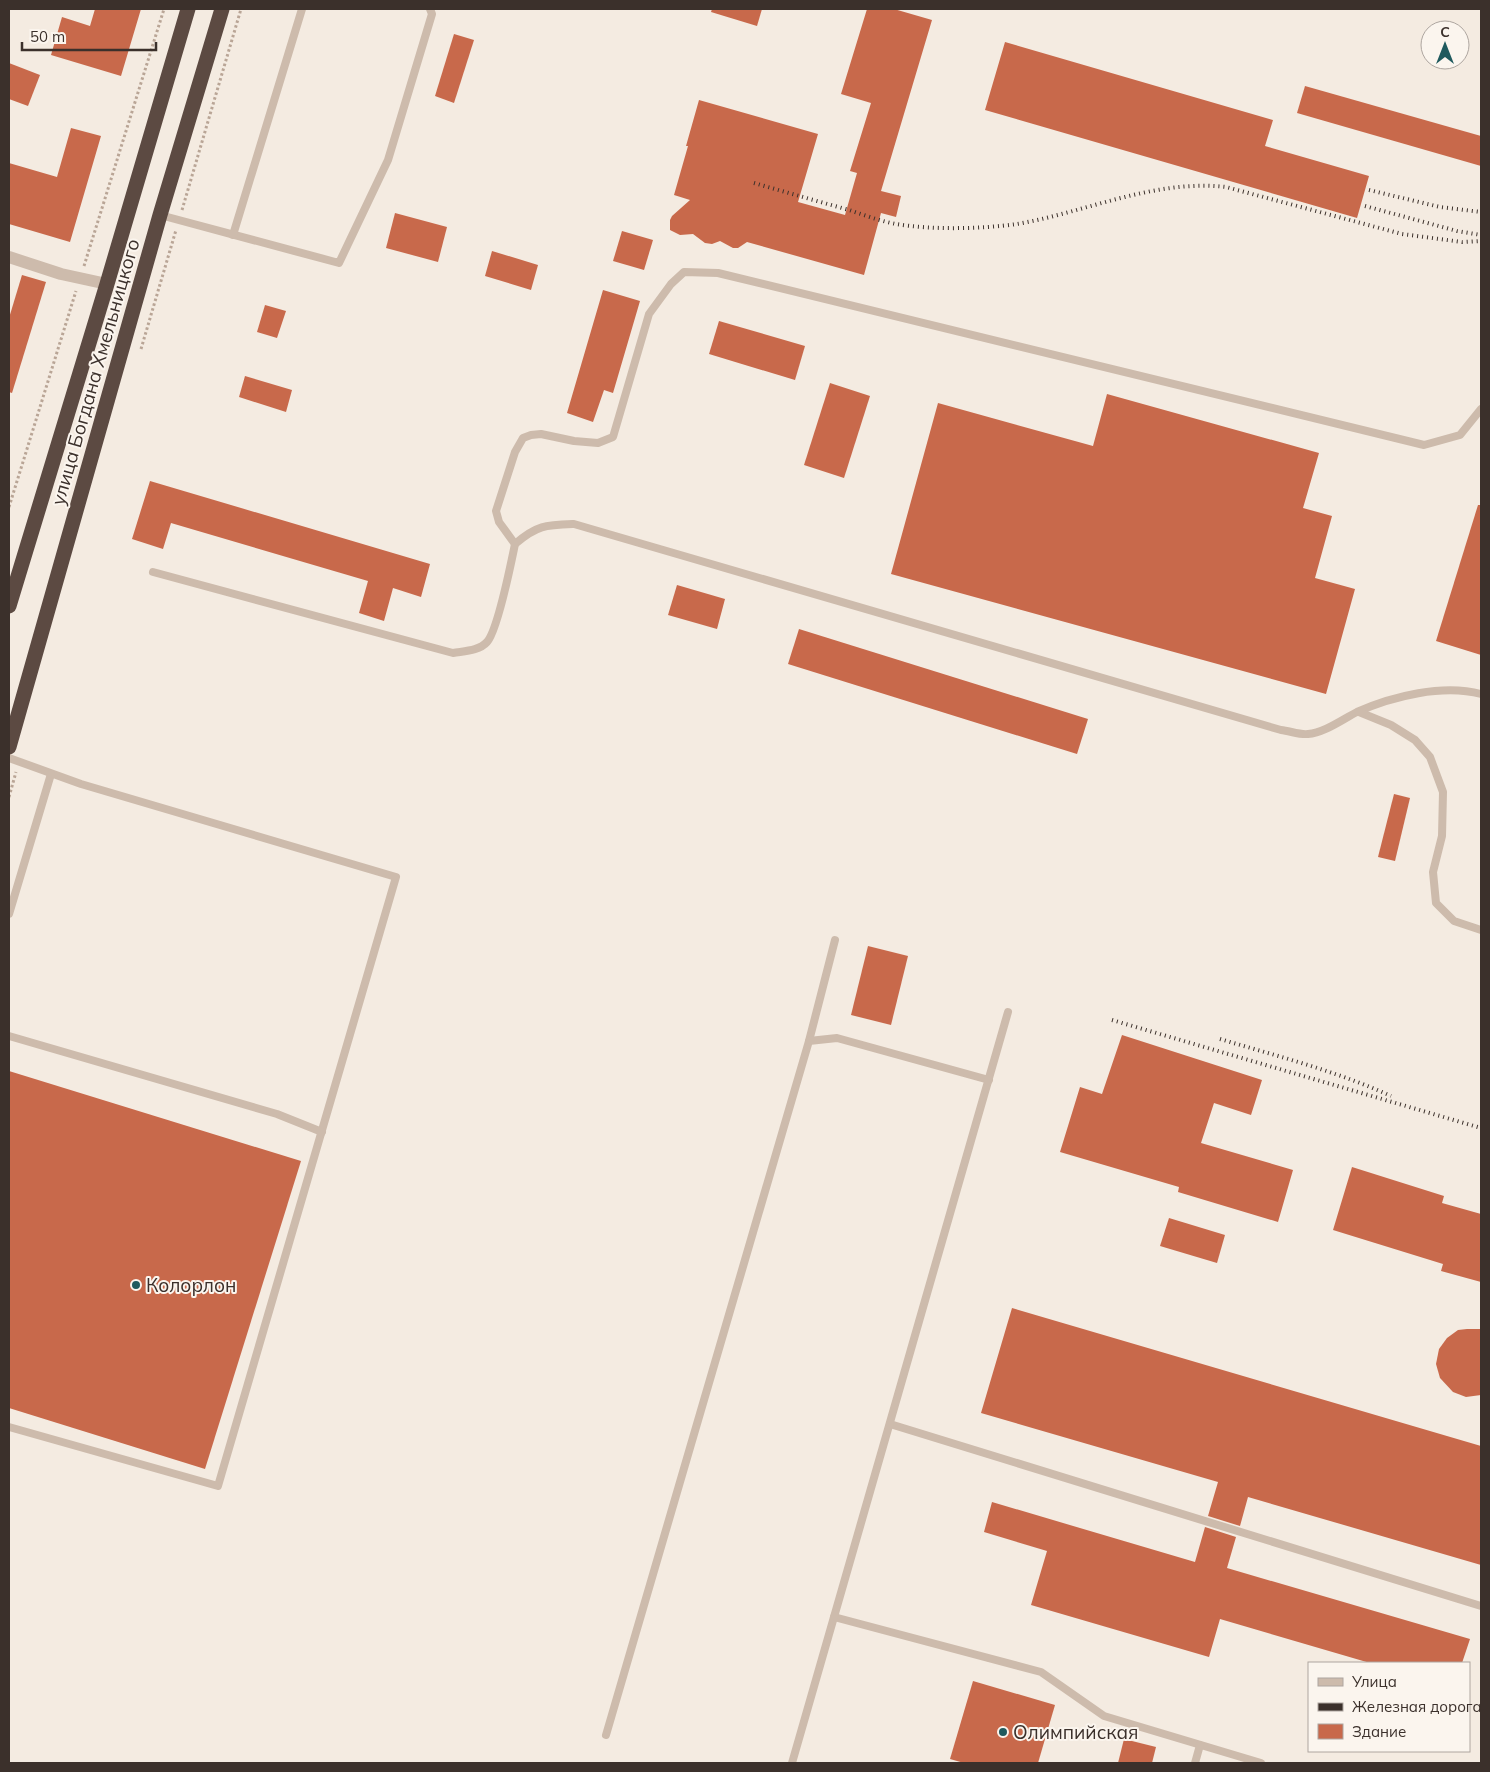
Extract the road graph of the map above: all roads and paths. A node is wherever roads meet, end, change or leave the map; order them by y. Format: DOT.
graph roads {
  1 [pos="164,9"];
  2 [pos="188,9"];
  3 [pos="222,9"];
  4 [pos="302,9"];
  5 [pos="430,9"];
  6 [pos="160,215"];
  7 [pos="233,235"];
  8 [pos="9,257"];
  9 [pos="80,278"];
  10 [pos="107,284"];
  11 [pos="1481,409"];
  12 [pos="9,506"];
  13 [pos="515,544"];
  14 [pos="153,572"];
  15 [pos="9,606"];
  16 [pos="1481,694"];
  17 [pos="1359,712"];
  18 [pos="9,747"];
  19 [pos="9,758"];
  20 [pos="51,774"];
  21 [pos="9,914"];
  22 [pos="1481,930"];
  23 [pos="835,940"];
  24 [pos="1008,1012"];
  25 [pos="9,1036"];
  26 [pos="809,1041"];
  27 [pos="989,1080"];
  28 [pos="322,1132"];
  29 [pos="890,1424"];
  30 [pos="9,1427"];
  31 [pos="1481,1606"];
  32 [pos="834,1617"];
  33 [pos="606,1735"];
  34 [pos="1200,1745"];
  35 [pos="792,1763"];
  36 [pos="1195,1763"];
  37 [pos="1261,1763"];
  1 -- 9 [label="path"];
  2 -- 10 [label="highway, улица Богдана Хмельницкого"];
  3 -- 6 [label="highway, улица Богдана Хмельницкого"];
  4 -- 7 [label="lane"];
  5 -- 7 [label="lane"];
  6 -- 7 [label="lane"];
  6 -- 18 [label="highway, улица Богдана Хмельницкого"];
  8 -- 9 [label="street"];
  9 -- 10 [label="street"];
  9 -- 12 [label="path"];
  10 -- 15 [label="highway, улица Богдана Хмельницкого"];
  11 -- 13 [label="lane"];
  13 -- 14 [label="lane"];
  13 -- 17 [label="lane"];
  16 -- 17 [label="lane"];
  17 -- 22 [label="lane"];
  19 -- 20 [label="lane"];
  20 -- 21 [label="lane"];
  20 -- 28 [label="lane"];
  23 -- 26 [label="lane"];
  24 -- 27 [label="lane"];
  25 -- 28 [label="lane"];
  26 -- 27 [label="lane"];
  26 -- 33 [label="lane"];
  27 -- 29 [label="lane"];
  28 -- 30 [label="lane"];
  29 -- 31 [label="lane"];
  29 -- 32 [label="lane"];
  32 -- 34 [label="lane"];
  32 -- 35 [label="lane"];
  34 -- 36 [label="lane"];
  34 -- 37 [label="lane"];
}
